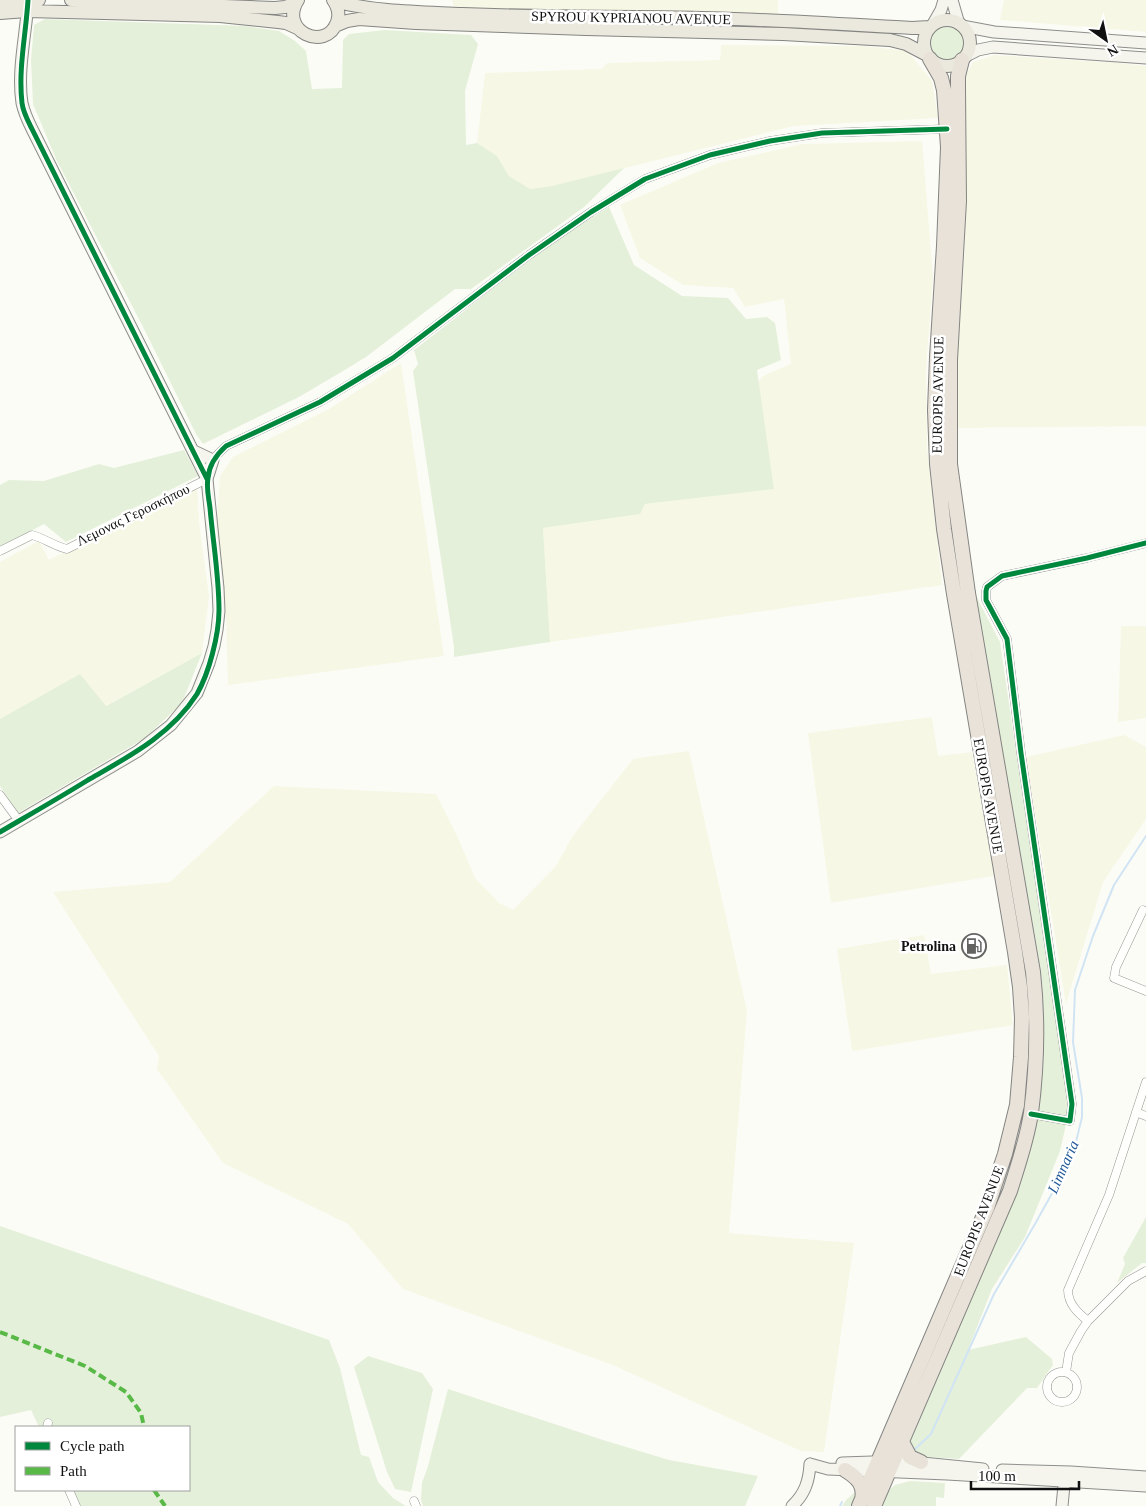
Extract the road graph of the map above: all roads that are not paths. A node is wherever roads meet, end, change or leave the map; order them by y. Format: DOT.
graph roads {
  1 [pos="39,0"];
  2 [pos="71,0"];
  3 [pos="334,0"];
  4 [pos="944,0"];
  5 [pos="952,0"];
  6 [pos="297,1"];
  7 [pos="0,2"];
  8 [pos="28,6"];
  9 [pos="0,13"];
  10 [pos="961,25"];
  11 [pos="335,26"];
  12 [pos="931,26"];
  13 [pos="298,28"];
  14 [pos="1146,43"];
  15 [pos="928,57"];
  16 [pos="964,58"];
  17 [pos="1146,58"];
  18 [pos="947,130"];
  19 [pos="194,451"];
  20 [pos="213,460"];
  21 [pos="208,479"];
  22 [pos="1146,543"];
  23 [pos="0,551"];
  24 [pos="0,794"];
  25 [pos="19,821"];
  26 [pos="0,832"];
  27 [pos="1143,910"];
  28 [pos="1146,991"];
  29 [pos="1146,1082"];
  30 [pos="1136,1112"];
  31 [pos="1031,1114"];
  32 [pos="1146,1116"];
  33 [pos="1146,1271"];
  34 [pos="1088,1321"];
  35 [pos="1066,1372"];
  36 [pos="902,1442"];
  37 [pos="921,1462"];
  38 [pos="810,1464"];
  39 [pos="876,1466"];
  40 [pos="891,1466"];
  41 [pos="845,1470"];
  42 [pos="1068,1477"];
  43 [pos="1145,1479"];
  44 [pos="1050,1481"];
  45 [pos="69,1491"];
  46 [pos="865,1504"];
  47 [pos="76,1506"];
  48 [pos="792,1506"];
  49 [pos="1061,1506"];
  50 [pos="1068,1506"];
  1 -- 8 [label="main road"];
  2 -- 6 [label="main road"];
  3 -- 11 [label="main road"];
  3 -- 12 [label="main road, SPYROU KYPRIANOU AVENUE"];
  4 -- 12 [label="main road"];
  5 -- 10 [label="main road"];
  6 -- 13 [label="main road"];
  7 -- 8 [label="main road"];
  8 -- 9 [label="main road"];
  8 -- 13 [label="main road"];
  8 -- 19 [label="main road"];
  10 -- 12 [label="main road"];
  10 -- 14 [label="main road"];
  10 -- 16 [label="main road"];
  11 -- 13 [label="main road, SPYROU KYPRIANOU AVENUE"];
  11 -- 15 [label="main road, SPYROU KYPRIANOU AVENUE"];
  12 -- 15 [label="main road"];
  15 -- 16 [label="main road"];
  15 -- 18 [label="highway, EUROPIS AVENUE"];
  16 -- 17 [label="main road"];
  16 -- 31 [label="highway, EUROPIS AVENUE"];
  18 -- 20 [label="street"];
  18 -- 39 [label="highway, EUROPIS AVENUE"];
  19 -- 20 [label="main road"];
  19 -- 21 [label="main road"];
  20 -- 21 [label="main road"];
  21 -- 23 [label="street, Λεμονας Γεροσκήπου"];
  21 -- 25 [label="main road"];
  22 -- 31 [label="street"];
  24 -- 25 [label="street"];
  25 -- 26 [label="main road"];
  27 -- 28 [label="street"];
  29 -- 30 [label="street"];
  30 -- 32 [label="street"];
  30 -- 34 [label="street"];
  31 -- 36 [label="highway, EUROPIS AVENUE"];
  33 -- 34 [label="street"];
  34 -- 35 [label="street"];
  35 -- 35 [label="street"];
  36 -- 37 [label="highway"];
  36 -- 40 [label="highway, EUROPIS AVENUE"];
  37 -- 40 [label="main road"];
  37 -- 42 [label="main road"];
  38 -- 39 [label="main road"];
  38 -- 41 [label="main road"];
  38 -- 48 [label="main road"];
  39 -- 40 [label="main road"];
  39 -- 41 [label="main road"];
  39 -- 46 [label="highway, EUROPIS AVENUE"];
  40 -- 44 [label="main road"];
  40 -- 46 [label="highway, EUROPIS AVENUE"];
  41 -- 46 [label="highway"];
  42 -- 43 [label="main road"];
  42 -- 44 [label="main road"];
  42 -- 49 [label="main road"];
  42 -- 50 [label="main road"];
  44 -- 49 [label="main road"];
  45 -- 47 [label="street"];
}
